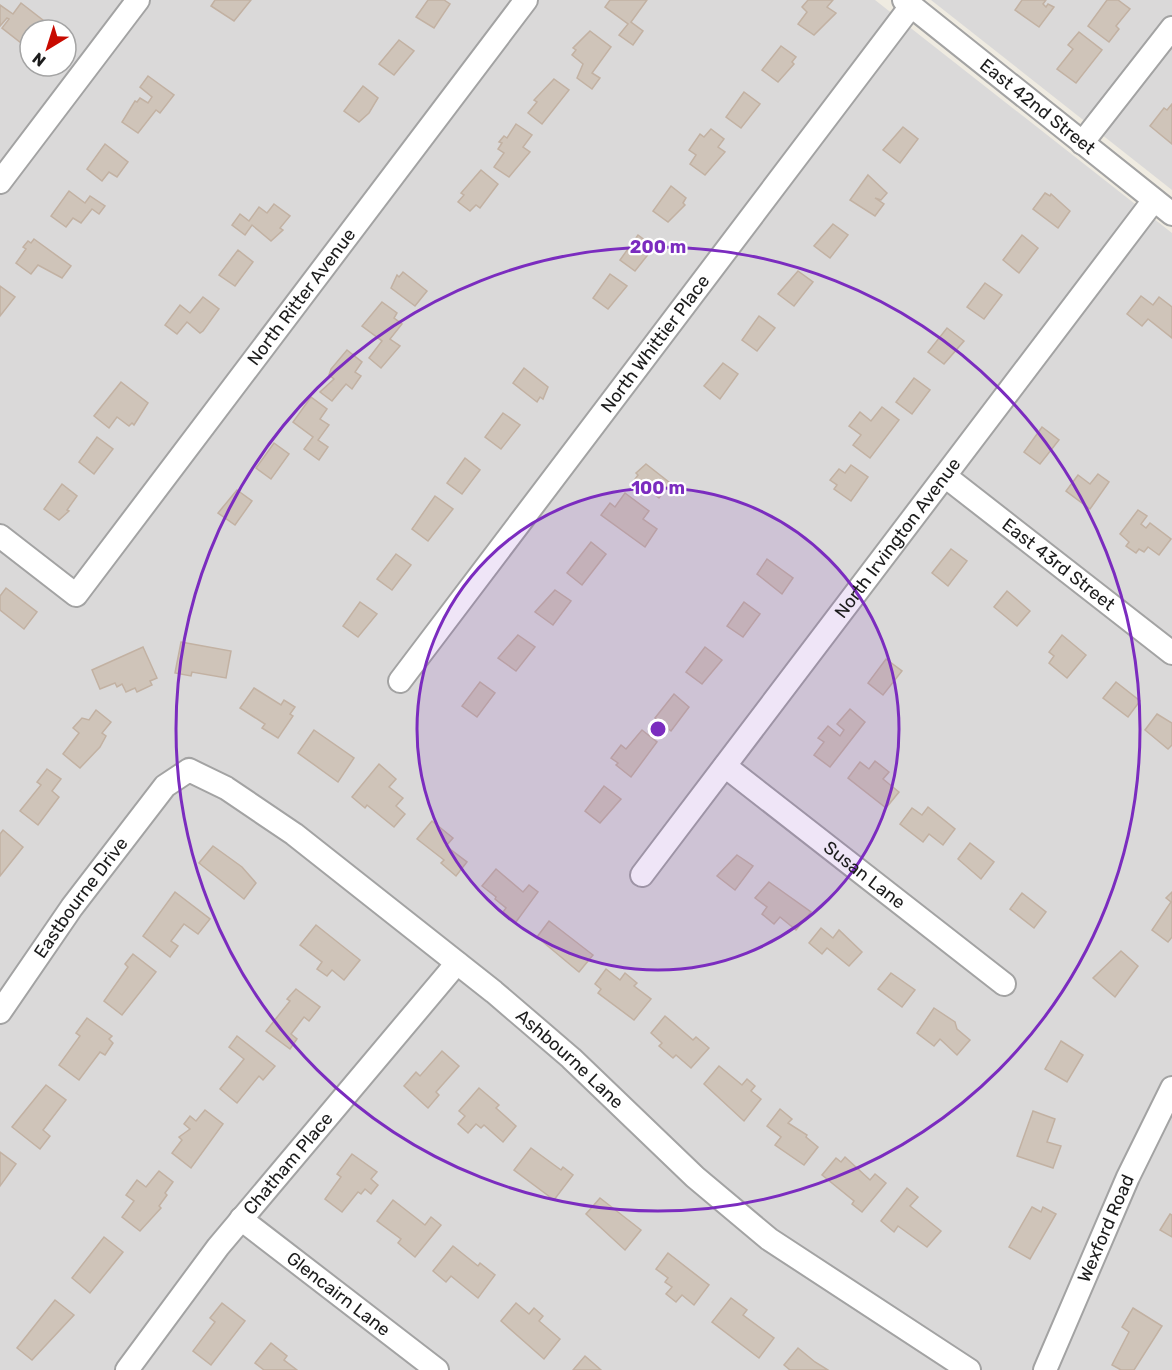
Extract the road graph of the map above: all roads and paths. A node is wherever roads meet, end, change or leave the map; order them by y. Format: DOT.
graph roads {
  1 [pos="138,0"];
  2 [pos="526,0"];
  3 [pos="908,3"];
  4 [pos="1172,28"];
  5 [pos="1082,143"];
  6 [pos="0,182"];
  7 [pos="1154,200"];
  8 [pos="1172,214"];
  9 [pos="945,476"];
  10 [pos="0,536"];
  11 [pos="1172,653"];
  12 [pos="400,681"];
  13 [pos="725,766"];
  14 [pos="165,786"];
  15 [pos="642,875"];
  16 [pos="457,963"];
  17 [pos="1004,984"];
  18 [pos="0,1012"];
  19 [pos="1170,1095"];
  20 [pos="241,1219"];
  21 [pos="127,1370"];
  22 [pos="437,1370"];
  23 [pos="969,1370"];
  24 [pos="1045,1370"];
  1 -- 6 [label="street"];
  2 -- 10 [label="street, North Ritter Avenue"];
  3 -- 5 [label="street, East 42nd Street"];
  3 -- 12 [label="street, North Whittier Place"];
  4 -- 5 [label="street"];
  5 -- 7 [label="street, East 42nd Street"];
  7 -- 8 [label="street, East 42nd Street"];
  7 -- 9 [label="street, North Irvington Avenue"];
  9 -- 11 [label="street, East 43rd Street"];
  9 -- 13 [label="street, North Irvington Avenue"];
  13 -- 15 [label="street, North Irvington Avenue"];
  13 -- 17 [label="street, Susan Lane"];
  14 -- 16 [label="street, Ashbourne Lane"];
  14 -- 18 [label="street, Eastbourne Drive"];
  16 -- 20 [label="street, Chatham Place"];
  16 -- 23 [label="street, Ashbourne Lane"];
  19 -- 24 [label="street, Wexford Road"];
  20 -- 21 [label="street, Chatham Place"];
  20 -- 22 [label="street, Glencairn Lane"];
}
